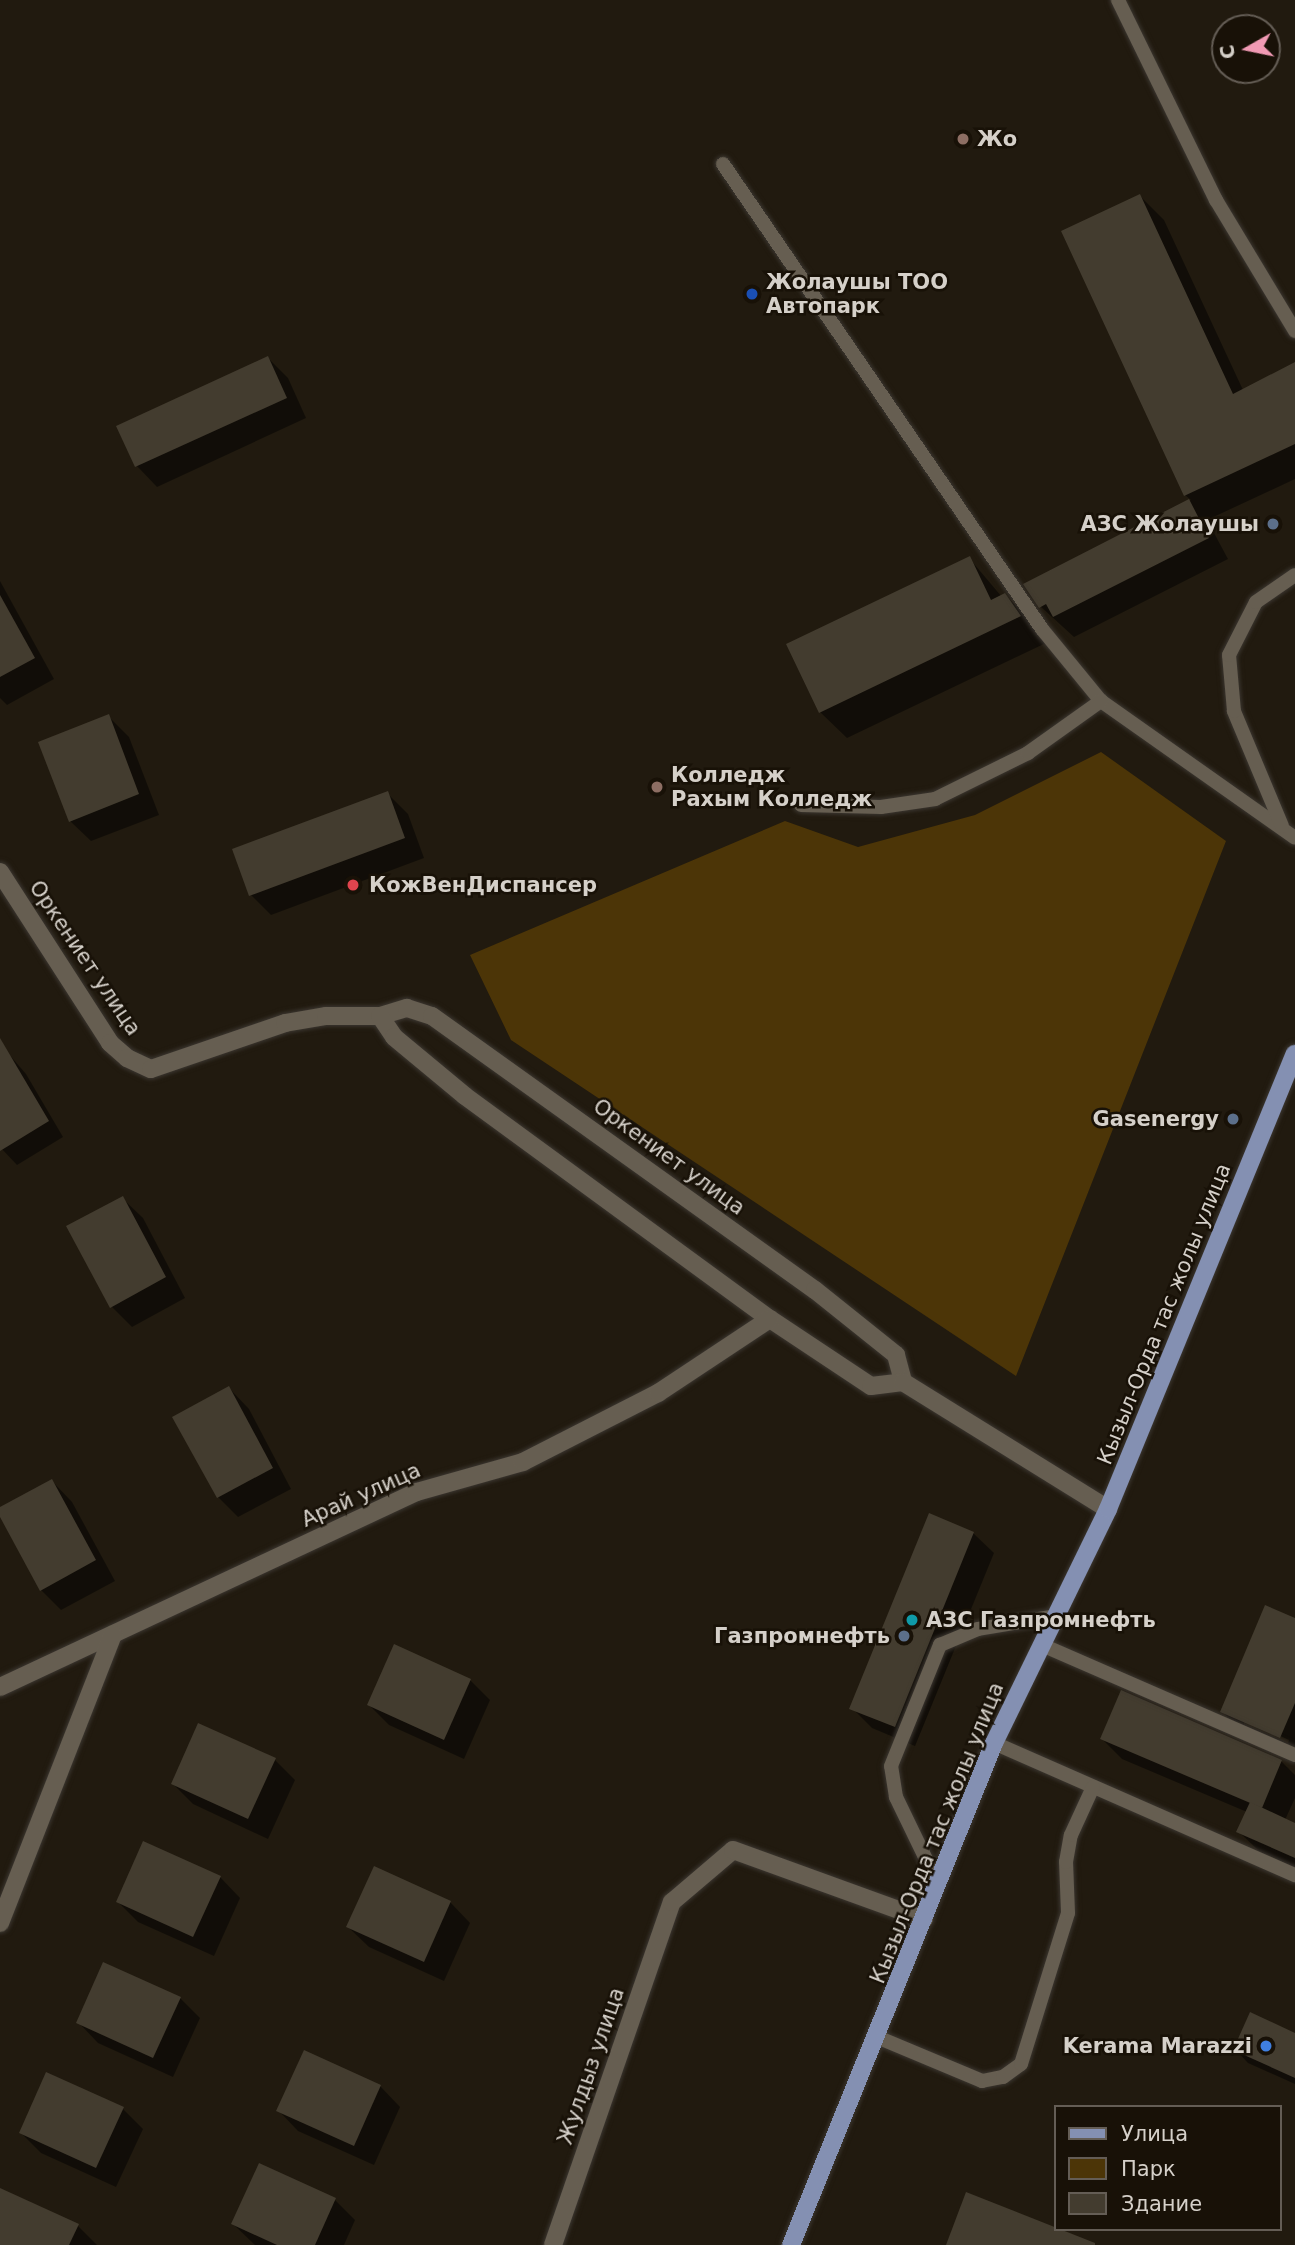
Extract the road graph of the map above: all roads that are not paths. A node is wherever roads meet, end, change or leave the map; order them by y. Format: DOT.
graph roads {
  1 [pos="1118,0"];
  2 [pos="723,164"];
  3 [pos="1295,331"];
  4 [pos="1295,575"];
  5 [pos="1101,701"];
  6 [pos="801,805"];
  7 [pos="1282,826"];
  8 [pos="1295,838"];
  9 [pos="0,872"];
  10 [pos="380,1016"];
  11 [pos="1295,1054"];
  12 [pos="770,1319"];
  13 [pos="903,1382"];
  14 [pos="1108,1509"];
  15 [pos="1056,1616"];
  16 [pos="113,1634"];
  17 [pos="1042,1645"];
  18 [pos="0,1687"];
  19 [pos="994,1743"];
  20 [pos="1295,1755"];
  21 [pos="1093,1787"];
  22 [pos="1295,1875"];
  23 [pos="938,1884"];
  24 [pos="924,1919"];
  25 [pos="0,1923"];
  26 [pos="877,2037"];
  27 [pos="788,2244"];
  28 [pos="553,2245"];
  1 -- 3 [label="lane"];
  2 -- 5 [label="lane"];
  4 -- 7 [label="lane"];
  5 -- 6 [label="lane"];
  5 -- 7 [label="lane"];
  7 -- 8 [label="lane"];
  9 -- 10 [label="street, Оркениет улица"];
  10 -- 12 [label="street"];
  10 -- 13 [label="street, Оркениет улица"];
  11 -- 14 [label="main road, Кызыл-Орда тас жолы улица"];
  12 -- 13 [label="street"];
  12 -- 16 [label="street, Арай улица"];
  13 -- 14 [label="street"];
  14 -- 15 [label="main road, Кызыл-Орда тас жолы улица"];
  15 -- 17 [label="main road, Кызыл-Орда тас жолы улица"];
  15 -- 23 [label="lane"];
  16 -- 18 [label="street, Арай улица"];
  16 -- 25 [label="street"];
  17 -- 19 [label="main road, Кызыл-Орда тас жолы улица"];
  17 -- 20 [label="lane"];
  19 -- 21 [label="lane"];
  19 -- 23 [label="main road, Кызыл-Орда тас жолы улица"];
  21 -- 22 [label="lane"];
  21 -- 26 [label="lane"];
  23 -- 24 [label="main road, Кызыл-Орда тас жолы улица"];
  24 -- 26 [label="main road, Кызыл-Орда тас жолы улица"];
  24 -- 28 [label="street, Жулдыз улица"];
  26 -- 27 [label="main road, Кызыл-Орда тас жолы улица"];
}
